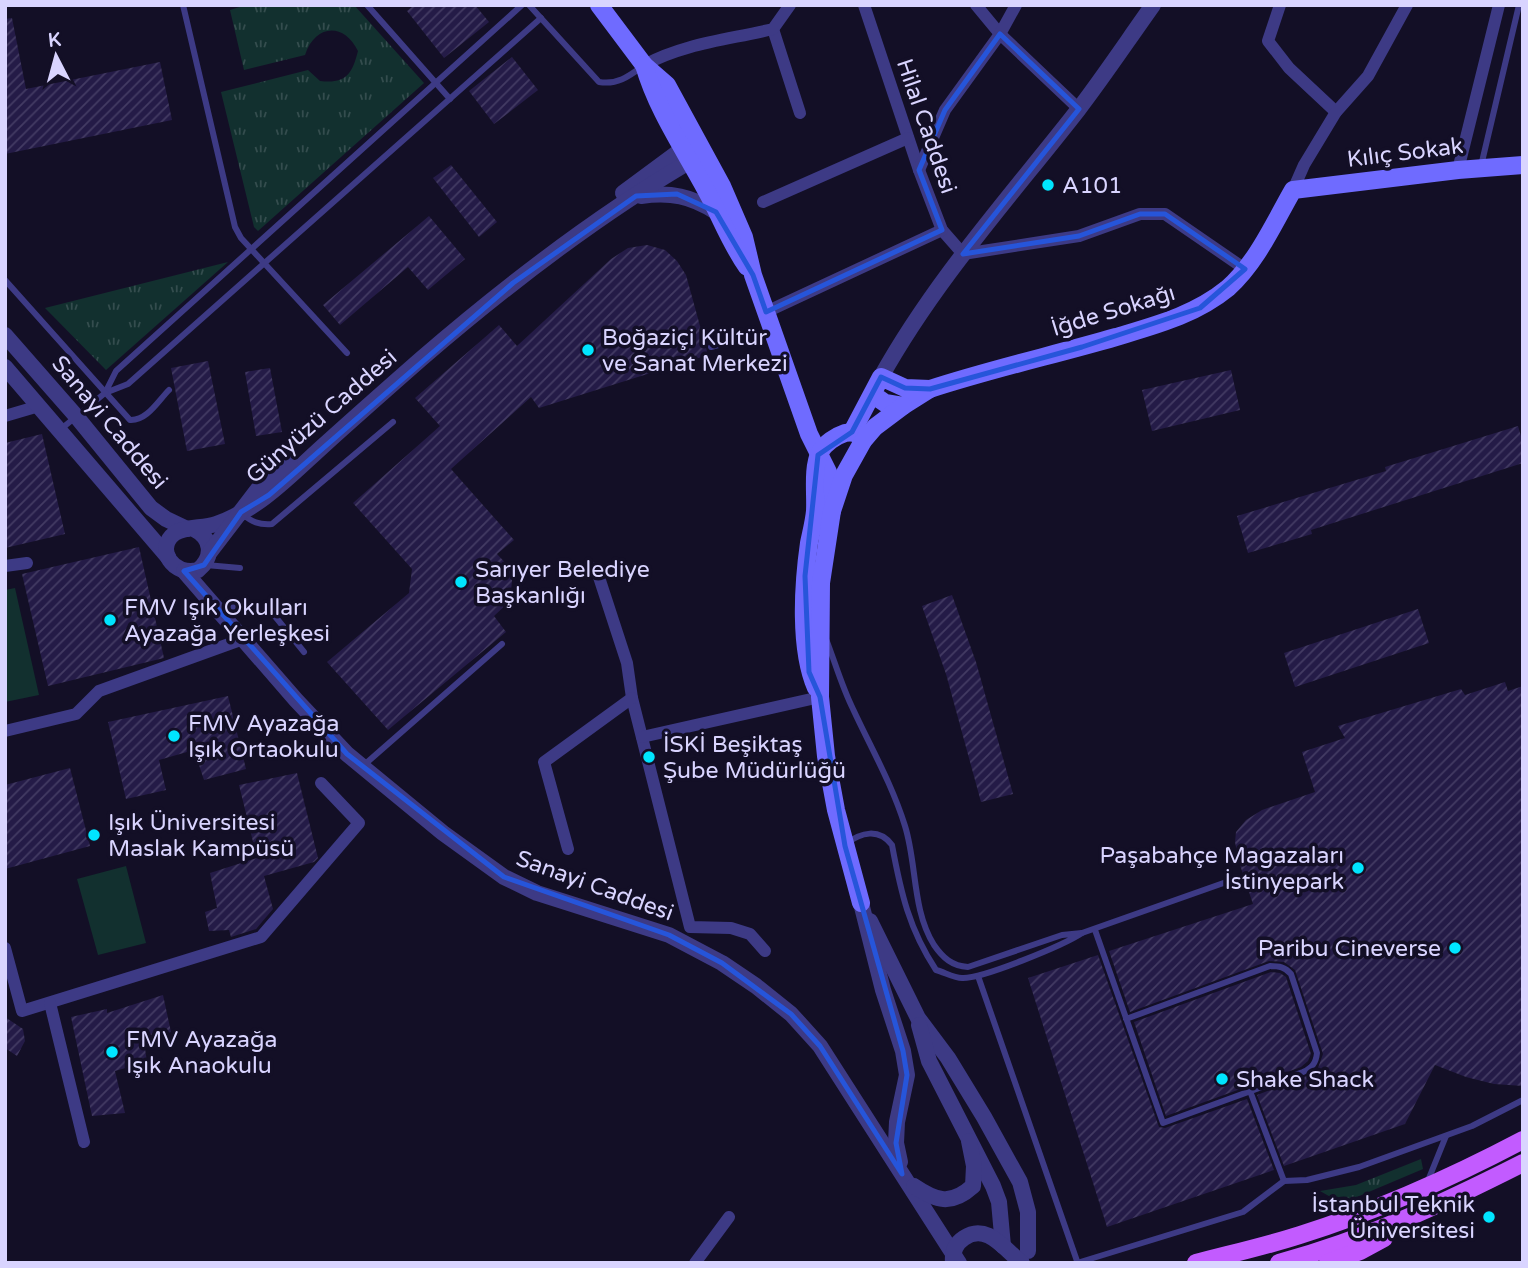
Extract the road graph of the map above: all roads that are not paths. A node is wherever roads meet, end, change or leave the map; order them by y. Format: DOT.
graph roads {
  1 [pos="183,5"];
  2 [pos="367,5"];
  3 [pos="522,5"];
  4 [pos="530,5"];
  5 [pos="599,5"];
  6 [pos="790,5"];
  7 [pos="864,5"];
  8 [pos="976,5"];
  9 [pos="1016,5"];
  10 [pos="1153,5"];
  11 [pos="1280,5"];
  12 [pos="1407,5"];
  13 [pos="1499,5"];
  14 [pos="1519,5"];
  15 [pos="541,18"];
  16 [pos="773,29"];
  17 [pos="1000,34"];
  18 [pos="644,65"];
  19 [pos="436,83"];
  20 [pos="450,99"];
  21 [pos="1079,108"];
  22 [pos="1336,112"];
  23 [pos="800,113"];
  24 [pos="908,138"];
  25 [pos="694,150"];
  26 [pos="1523,165"];
  27 [pos="1481,168"];
  28 [pos="919,170"];
  29 [pos="1458,170"];
  30 [pos="1293,190"];
  31 [pos="636,196"];
  32 [pos="763,202"];
  33 [pos="716,212"];
  34 [pos="942,230"];
  35 [pos="251,249"];
  36 [pos="963,254"];
  37 [pos="264,263"];
  38 [pos="1245,269"];
  39 [pos="753,275"];
  40 [pos="5,280"];
  41 [pos="766,312"];
  42 [pos="773,330"];
  43 [pos="5,335"];
  44 [pos="711,348"];
  45 [pos="347,353"];
  46 [pos="5,368"];
  47 [pos="881,377"];
  48 [pos="930,389"];
  49 [pos="169,390"];
  50 [pos="105,393"];
  51 [pos="872,394"];
  52 [pos="39,406"];
  53 [pos="903,406"];
  54 [pos="5,415"];
  55 [pos="76,416"];
  56 [pos="393,422"];
  57 [pos="59,430"];
  58 [pos="858,436"];
  59 [pos="818,455"];
  60 [pos="853,458"];
  61 [pos="832,511"];
  62 [pos="241,512"];
  63 [pos="190,529"];
  64 [pos="168,557"];
  65 [pos="207,559"];
  66 [pos="27,563"];
  67 [pos="5,566"];
  68 [pos="240,568"];
  69 [pos="596,568"];
  70 [pos="184,571"];
  71 [pos="214,606"];
  72 [pos="820,621"];
  73 [pos="243,639"];
  74 [pos="502,645"];
  75 [pos="304,652"];
  76 [pos="820,697"];
  77 [pos="632,698"];
  78 [pos="5,732"];
  79 [pos="642,737"];
  80 [pos="362,766"];
  81 [pos="321,783"];
  82 [pos="845,846"];
  83 [pos="568,849"];
  84 [pos="1232,880"];
  85 [pos="861,903"];
  86 [pos="1095,930"];
  87 [pos="1082,933"];
  88 [pos="5,948"];
  89 [pos="765,951"];
  90 [pos="978,976"];
  91 [pos="50,1003"];
  92 [pos="918,1018"];
  93 [pos="1126,1019"];
  94 [pos="1250,1091"];
  95 [pos="1523,1100"];
  96 [pos="1446,1136"];
  97 [pos="1523,1140"];
  98 [pos="969,1141"];
  99 [pos="84,1142"];
  100 [pos="1523,1163"];
  101 [pos="902,1174"];
  102 [pos="1283,1181"];
  103 [pos="1426,1188"];
  104 [pos="1419,1214"];
  105 [pos="729,1217"];
  106 [pos="1003,1246"];
  107 [pos="1025,1257"];
  108 [pos="955,1260"];
  109 [pos="1077,1262"];
  110 [pos="695,1263"];
  111 [pos="1196,1263"];
  112 [pos="1279,1263"];
  113 [pos="1328,1263"];
  1 -- 35 [label="lane"];
  2 -- 19 [label="lane"];
  3 -- 19 [label="lane"];
  4 -- 15 [label="lane"];
  5 -- 18 [label="main road"];
  6 -- 16 [label="street"];
  7 -- 24 [label="street, Hilal Caddesi"];
  8 -- 17 [label="street"];
  9 -- 17 [label="street"];
  10 -- 21 [label="street"];
  11 -- 22 [label="street"];
  12 -- 22 [label="street, İğde Sokağı"];
  13 -- 29 [label="street"];
  14 -- 27 [label="lane"];
  15 -- 18 [label="lane"];
  15 -- 20 [label="lane"];
  16 -- 18 [label="street"];
  16 -- 23 [label="street"];
  17 -- 21 [label="street"];
  17 -- 28 [label="street"];
  18 -- 25 [label="main road"];
  19 -- 20 [label="lane"];
  19 -- 35 [label="lane"];
  20 -- 37 [label="lane"];
  21 -- 36 [label="street"];
  22 -- 30 [label="street, İğde Sokağı"];
  24 -- 28 [label="street, Hilal Caddesi"];
  24 -- 32 [label="street"];
  25 -- 31 [label="street, Günyüzü Caddesi"];
  25 -- 33 [label="main road"];
  25 -- 39 [label="main road"];
  25 -- 62 [label="street, Günyüzü Caddesi"];
  26 -- 27 [label="main road, Kılıç Sokak"];
  27 -- 29 [label="main road, Kılıç Sokak"];
  28 -- 34 [label="street, Hilal Caddesi"];
  29 -- 30 [label="main road, Kılıç Sokak"];
  30 -- 38 [label="main road, İğde Sokağı"];
  31 -- 33 [label="street"];
  31 -- 62 [label="street, Günyüzü Caddesi"];
  33 -- 39 [label="main road"];
  34 -- 36 [label="street, Hilal Caddesi"];
  34 -- 41 [label="street"];
  35 -- 37 [label="lane"];
  35 -- 50 [label="lane"];
  36 -- 38 [label="street"];
  36 -- 47 [label="street"];
  37 -- 45 [label="lane"];
  37 -- 50 [label="lane"];
  38 -- 48 [label="main road, İğde Sokağı"];
  39 -- 41 [label="main road"];
  40 -- 50 [label="lane"];
  41 -- 42 [label="main road"];
  42 -- 44 [label="lane"];
  42 -- 59 [label="main road"];
  43 -- 55 [label="street, Sanayi Caddesi"];
  46 -- 52 [label="street, Sanayi Caddesi"];
  47 -- 48 [label="main road"];
  47 -- 51 [label="main road"];
  48 -- 53 [label="main road"];
  49 -- 50 [label="lane"];
  50 -- 55 [label="lane"];
  51 -- 53 [label="main road"];
  51 -- 58 [label="main road"];
  52 -- 54 [label="street"];
  52 -- 57 [label="street, Sanayi Caddesi"];
  53 -- 58 [label="main road"];
  55 -- 57 [label="lane"];
  55 -- 63 [label="street, Sanayi Caddesi"];
  56 -- 62 [label="lane"];
  57 -- 64 [label="street, Sanayi Caddesi"];
  58 -- 59 [label="main road"];
  58 -- 60 [label="main road"];
  59 -- 60 [label="main road"];
  59 -- 61 [label="main road"];
  59 -- 76 [label="main road"];
  60 -- 61 [label="main road"];
  61 -- 72 [label="main road"];
  62 -- 63 [label="street"];
  62 -- 65 [label="street"];
  63 -- 64 [label="street"];
  63 -- 65 [label="street"];
  64 -- 70 [label="street"];
  65 -- 68 [label="lane"];
  65 -- 70 [label="street"];
  66 -- 67 [label="street"];
  69 -- 77 [label="street"];
  70 -- 71 [label="street, Sanayi Caddesi"];
  71 -- 73 [label="street, Sanayi Caddesi"];
  71 -- 75 [label="lane"];
  72 -- 76 [label="main road"];
  72 -- 87 [label="lane"];
  73 -- 78 [label="street"];
  73 -- 80 [label="street, Sanayi Caddesi"];
  74 -- 80 [label="lane"];
  76 -- 79 [label="street"];
  76 -- 82 [label="main road"];
  77 -- 79 [label="street"];
  77 -- 83 [label="street"];
  79 -- 89 [label="street"];
  80 -- 101 [label="street, Sanayi Caddesi"];
  81 -- 91 [label="street"];
  82 -- 85 [label="main road"];
  82 -- 90 [label="lane"];
  84 -- 86 [label="lane"];
  85 -- 92 [label="street"];
  85 -- 101 [label="street"];
  86 -- 87 [label="lane"];
  86 -- 93 [label="lane"];
  87 -- 90 [label="lane"];
  88 -- 91 [label="street"];
  90 -- 109 [label="lane"];
  91 -- 99 [label="street"];
  92 -- 98 [label="street"];
  92 -- 107 [label="street"];
  93 -- 94 [label="lane"];
  93 -- 94 [label="lane"];
  94 -- 102 [label="lane"];
  95 -- 96 [label="lane"];
  96 -- 102 [label="lane"];
  96 -- 103 [label="lane"];
  97 -- 103 [label="main road"];
  98 -- 101 [label="street"];
  98 -- 106 [label="street"];
  100 -- 104 [label="main road"];
  101 -- 108 [label="street, Sanayi Caddesi"];
  102 -- 109 [label="lane"];
  103 -- 111 [label="main road"];
  104 -- 112 [label="main road"];
  104 -- 113 [label="main road"];
  105 -- 110 [label="street"];
  106 -- 107 [label="street"];
  106 -- 108 [label="street"];
}
